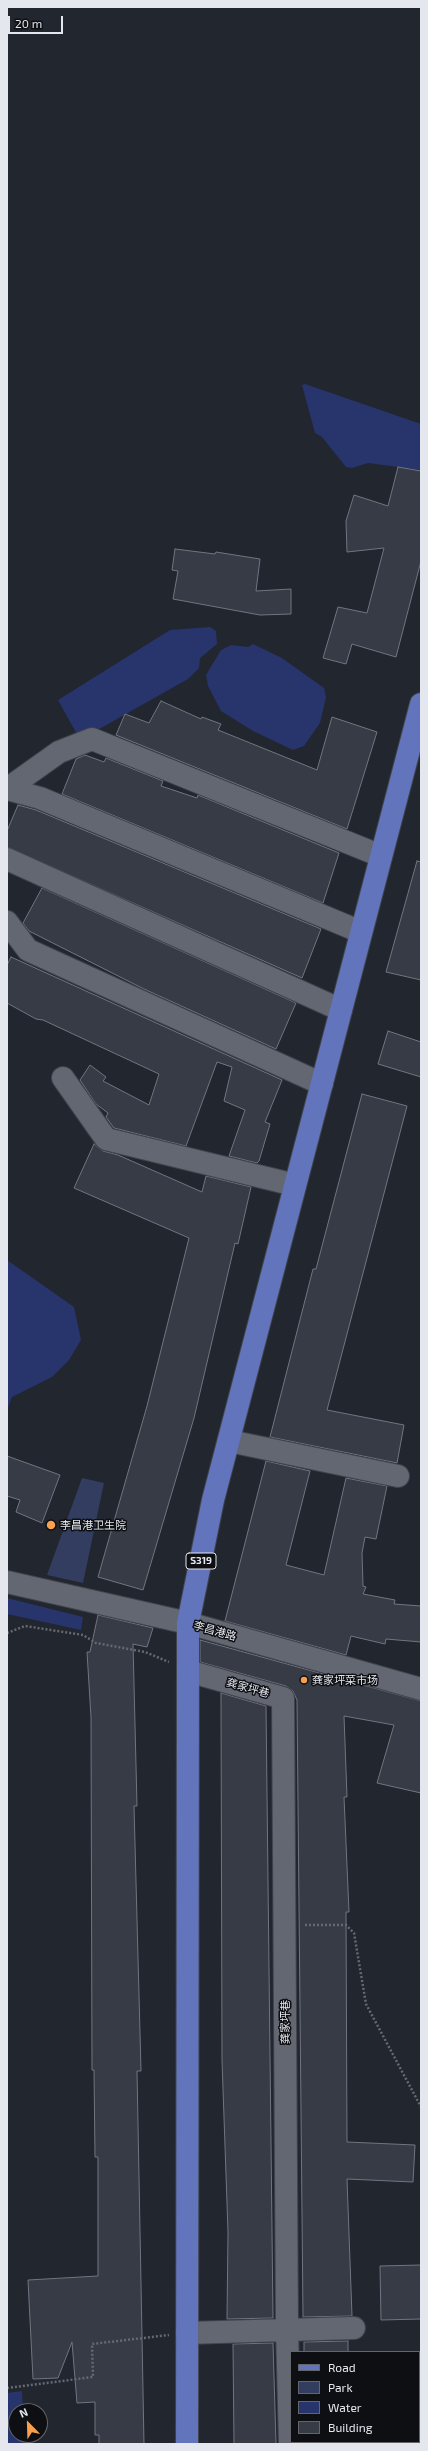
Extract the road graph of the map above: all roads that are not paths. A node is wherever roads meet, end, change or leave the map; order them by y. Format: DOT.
graph roads {
  1 [pos="421,704"];
  2 [pos="7,789"];
  3 [pos="381,856"];
  4 [pos="7,860"];
  5 [pos="7,922"];
  6 [pos="361,932"];
  7 [pos="341,1010"];
  8 [pos="63,1078"];
  9 [pos="322,1084"];
  10 [pos="295,1185"];
  11 [pos="229,1441"];
  12 [pos="398,1476"];
  13 [pos="7,1582"];
  14 [pos="188,1624"];
  15 [pos="188,1671"];
  16 [pos="421,1689"];
  17 [pos="354,2328"];
  18 [pos="287,2329"];
  19 [pos="187,2333"];
  20 [pos="187,2444"];
  21 [pos="290,2444"];
  1 -- 3 [label="main road, S319"];
  2 -- 3 [label="street"];
  2 -- 6 [label="street"];
  3 -- 6 [label="main road, S319"];
  4 -- 7 [label="street"];
  5 -- 9 [label="street"];
  6 -- 7 [label="main road, S319"];
  7 -- 9 [label="main road, S319"];
  8 -- 10 [label="street"];
  9 -- 10 [label="main road, S319"];
  10 -- 11 [label="main road, S319"];
  11 -- 12 [label="street"];
  11 -- 14 [label="main road, S319"];
  13 -- 14 [label="street, 李昌港路"];
  14 -- 15 [label="main road, S319"];
  14 -- 16 [label="street, 李昌港路"];
  15 -- 18 [label="street, 龚家坪巷"];
  15 -- 19 [label="main road, S319"];
  17 -- 18 [label="street"];
  18 -- 19 [label="street"];
  18 -- 21 [label="street, 龚家坪巷"];
  19 -- 20 [label="main road, S319"];
}
